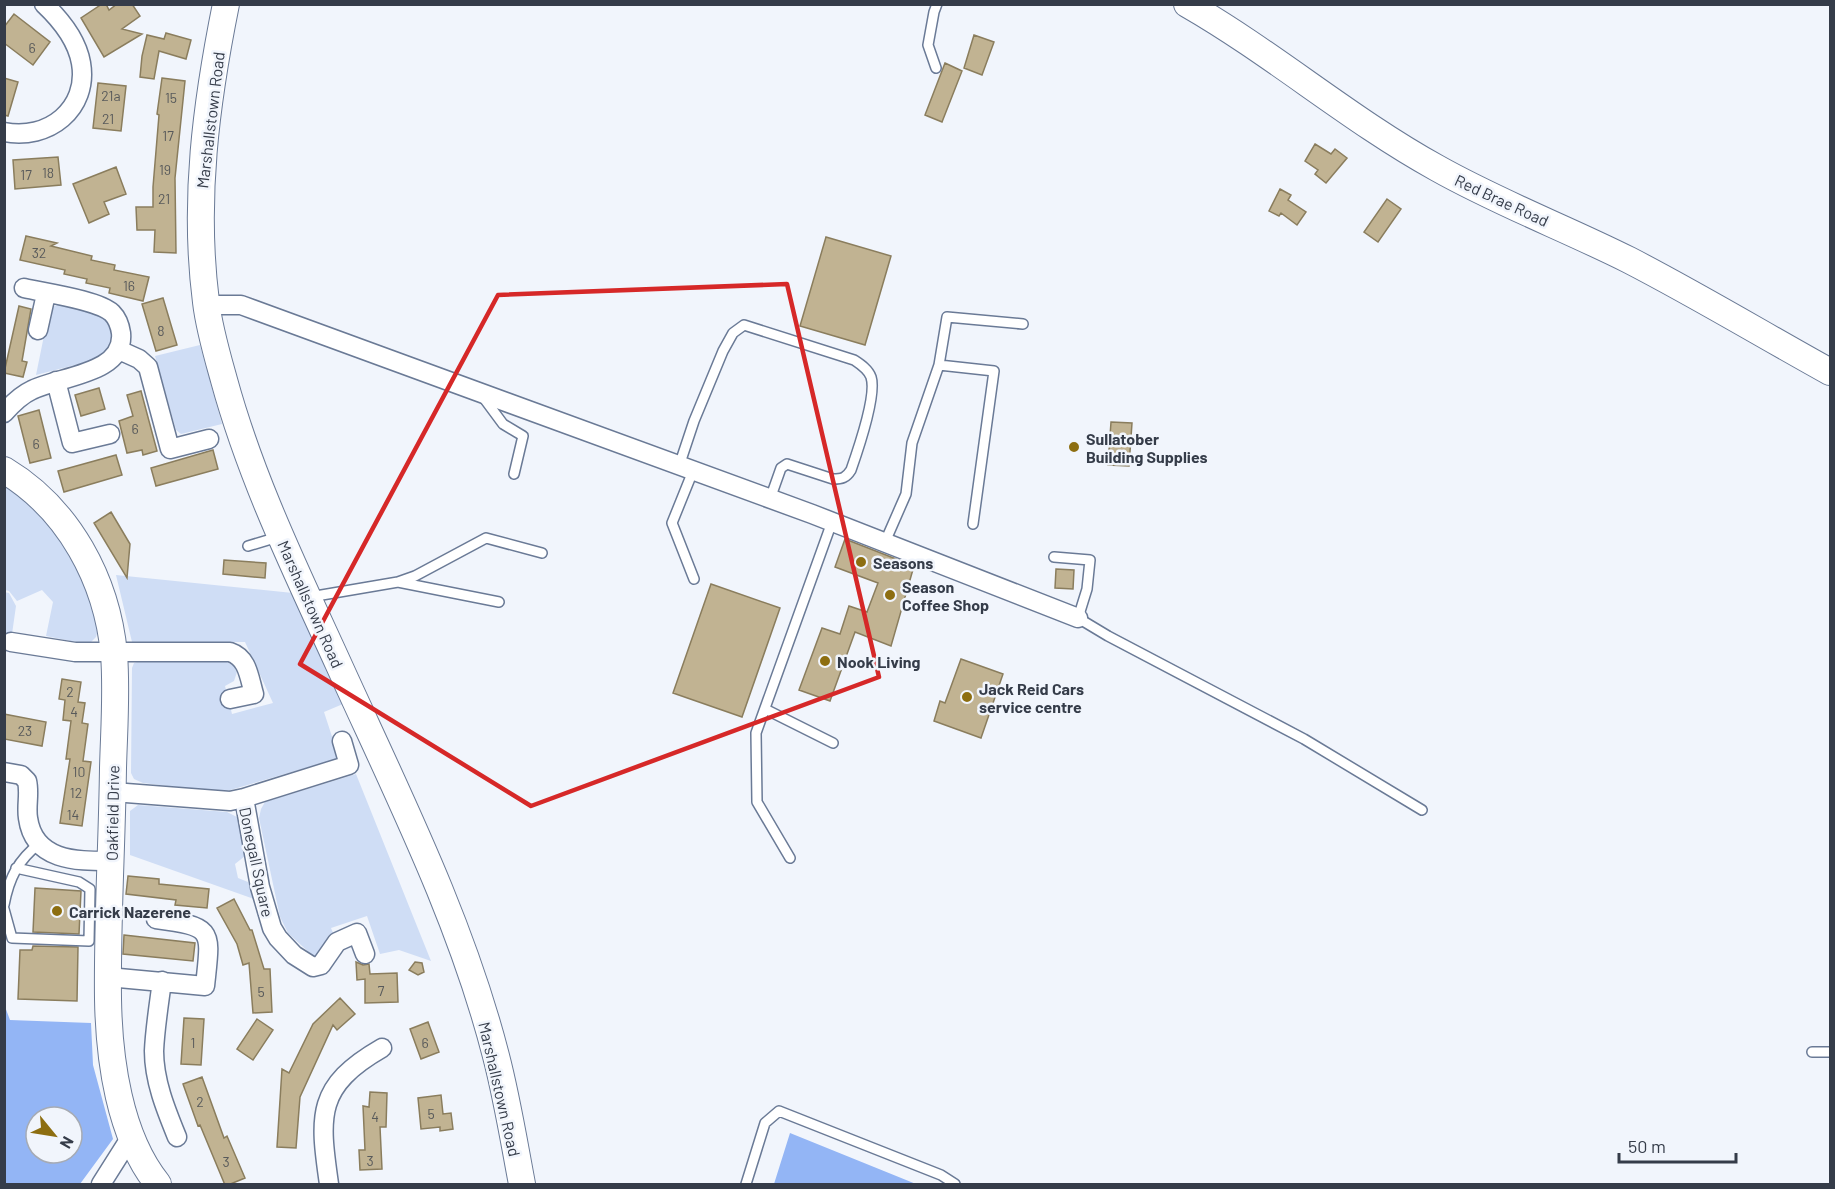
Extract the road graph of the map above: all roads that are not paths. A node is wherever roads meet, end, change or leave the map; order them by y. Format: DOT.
graph roads {
  1 [pos="44,4"];
  2 [pos="226,4"];
  3 [pos="937,4"];
  4 [pos="1187,4"];
  5 [pos="936,68"];
  6 [pos="4,132"];
  7 [pos="24,288"];
  8 [pos="46,294"];
  9 [pos="206,305"];
  10 [pos="1023,324"];
  11 [pos="38,330"];
  12 [pos="119,350"];
  13 [pos="939,365"];
  14 [pos="1830,372"];
  15 [pos="56,381"];
  16 [pos="479,393"];
  17 [pos="4,413"];
  18 [pos="110,434"];
  19 [pos="209,439"];
  20 [pos="686,468"];
  21 [pos="4,470"];
  22 [pos="514,474"];
  23 [pos="770,499"];
  24 [pos="832,522"];
  25 [pos="973,524"];
  26 [pos="280,536"];
  27 [pos="885,542"];
  28 [pos="248,546"];
  29 [pos="542,553"];
  30 [pos="1054,557"];
  31 [pos="694,579"];
  32 [pos="398,582"];
  33 [pos="308,597"];
  34 [pos="499,602"];
  35 [pos="1078,618"];
  36 [pos="11,642"];
  37 [pos="114,652"];
  38 [pos="230,699"];
  39 [pos="765,709"];
  40 [pos="342,741"];
  41 [pos="834,743"];
  42 [pos="4,772"];
  43 [pos="113,792"];
  44 [pos="244,798"];
  45 [pos="1422,810"];
  46 [pos="40,843"];
  47 [pos="790,858"];
  48 [pos="111,861"];
  49 [pos="16,868"];
  50 [pos="4,907"];
  51 [pos="156,919"];
  52 [pos="366,954"];
  53 [pos="108,978"];
  54 [pos="162,981"];
  55 [pos="382,1048"];
  56 [pos="1812,1052"];
  57 [pos="1830,1052"];
  58 [pos="132,1135"];
  59 [pos="177,1137"];
  60 [pos="100,1185"];
  61 [pos="158,1185"];
  62 [pos="329,1185"];
  63 [pos="522,1185"];
  64 [pos="746,1185"];
  65 [pos="955,1185"];
  1 -- 6 [label="street"];
  2 -- 9 [label="street, Marshallstown Road"];
  3 -- 5 [label="lane"];
  4 -- 14 [label="street, Red Brae Road"];
  7 -- 8 [label="street"];
  8 -- 11 [label="street"];
  8 -- 12 [label="street"];
  9 -- 16 [label="street"];
  9 -- 26 [label="street, Marshallstown Road"];
  10 -- 13 [label="lane"];
  12 -- 15 [label="street"];
  12 -- 19 [label="street"];
  13 -- 25 [label="lane"];
  13 -- 27 [label="lane"];
  15 -- 17 [label="street"];
  15 -- 18 [label="street"];
  16 -- 20 [label="street"];
  16 -- 22 [label="lane"];
  20 -- 23 [label="street"];
  20 -- 23 [label="lane"];
  20 -- 31 [label="lane"];
  21 -- 37 [label="street, Oakfield Drive"];
  23 -- 24 [label="street"];
  24 -- 27 [label="street"];
  24 -- 39 [label="lane"];
  26 -- 28 [label="lane"];
  26 -- 33 [label="street, Marshallstown Road"];
  27 -- 35 [label="street"];
  29 -- 32 [label="lane"];
  30 -- 35 [label="lane"];
  32 -- 33 [label="lane"];
  32 -- 34 [label="lane"];
  33 -- 63 [label="street, Marshallstown Road"];
  35 -- 45 [label="lane"];
  36 -- 37 [label="street"];
  37 -- 38 [label="street"];
  37 -- 43 [label="street, Oakfield Drive"];
  39 -- 41 [label="lane"];
  39 -- 47 [label="lane"];
  40 -- 44 [label="street, Donegall Square"];
  42 -- 46 [label="street"];
  43 -- 44 [label="street, Donegall Square"];
  43 -- 48 [label="street, Oakfield Drive"];
  44 -- 52 [label="street, Donegall Square"];
  46 -- 48 [label="street"];
  46 -- 49 [label="lane"];
  48 -- 53 [label="street, Oakfield Drive"];
  49 -- 50 [label="lane"];
  49 -- 50 [label="lane"];
  51 -- 54 [label="street"];
  53 -- 54 [label="street"];
  53 -- 58 [label="street, Oakfield Drive"];
  54 -- 59 [label="street"];
  55 -- 62 [label="street"];
  56 -- 57 [label="lane"];
  58 -- 60 [label="street"];
  58 -- 61 [label="street, Oakfield Drive"];
  64 -- 65 [label="lane"];
}
